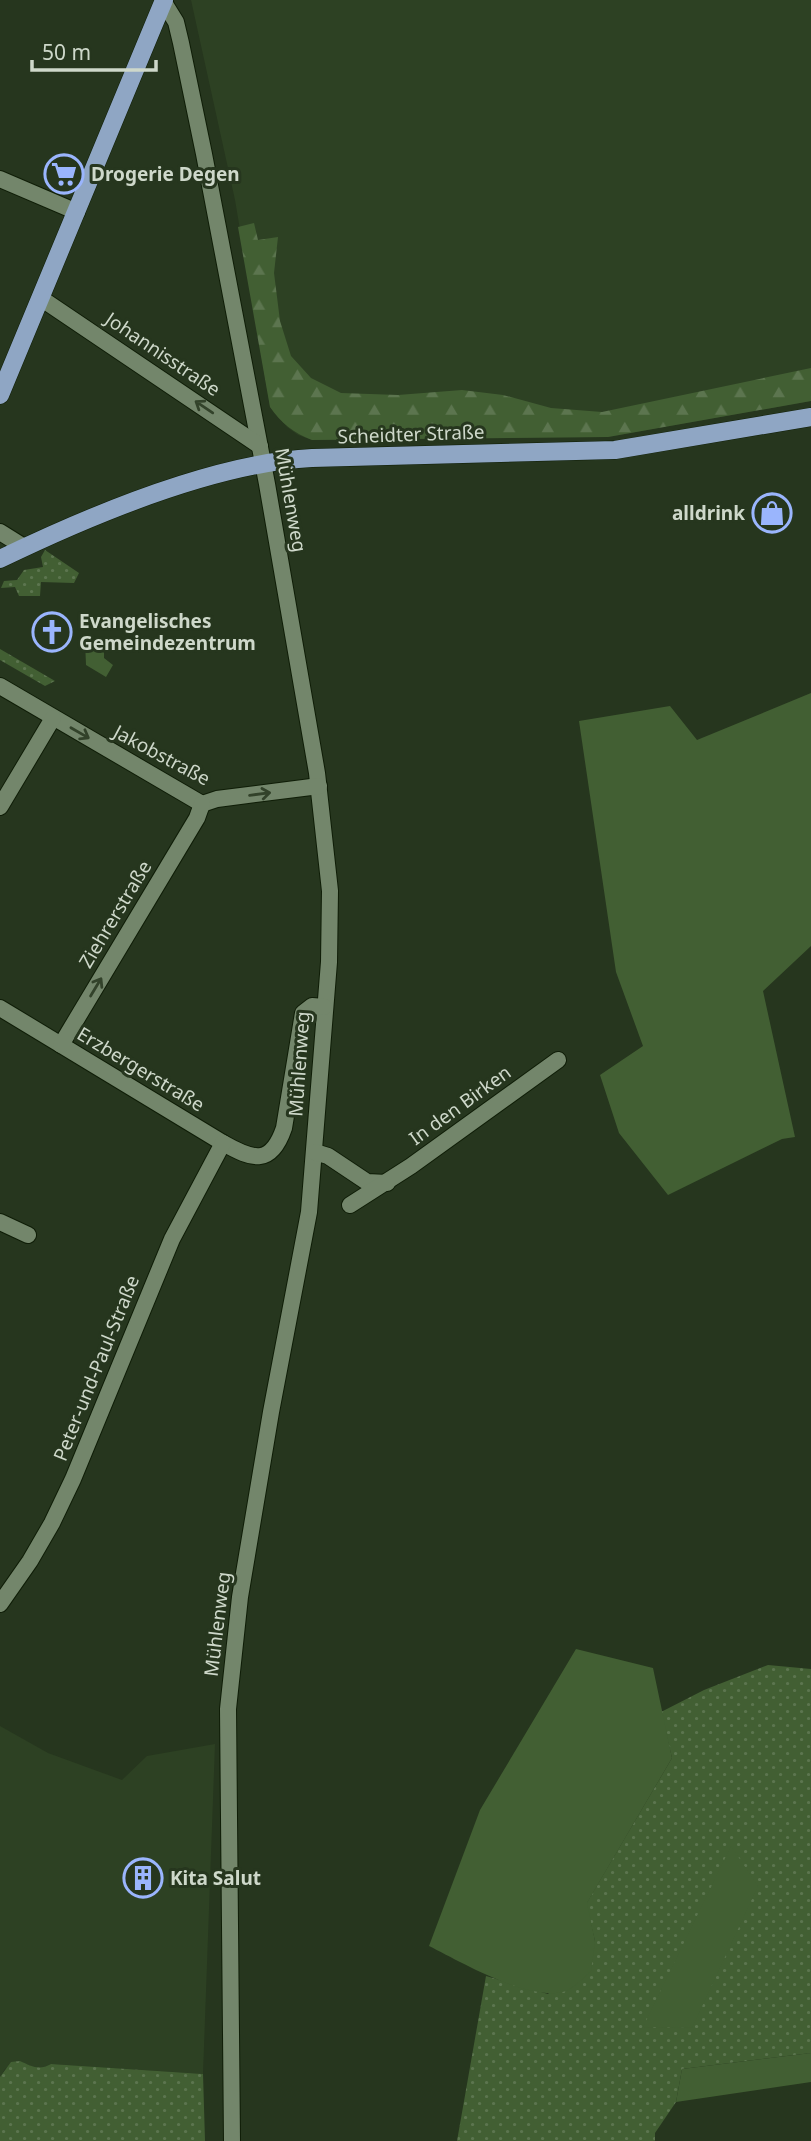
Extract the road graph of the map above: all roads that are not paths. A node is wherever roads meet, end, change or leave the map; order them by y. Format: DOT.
graph roads {
  1 [pos="163,1"];
  2 [pos="0,179"];
  3 [pos="78,212"];
  4 [pos="42,299"];
  5 [pos="0,395"];
  6 [pos="811,417"];
  7 [pos="260,446"];
  8 [pos="263,464"];
  9 [pos="0,532"];
  10 [pos="23,547"];
  11 [pos="0,559"];
  12 [pos="0,686"];
  13 [pos="53,718"];
  14 [pos="318,786"];
  15 [pos="202,804"];
  16 [pos="0,807"];
  17 [pos="324,1007"];
  18 [pos="0,1008"];
  19 [pos="61,1045"];
  20 [pos="558,1060"];
  21 [pos="223,1143"];
  22 [pos="315,1152"];
  23 [pos="387,1183"];
  24 [pos="350,1205"];
  25 [pos="0,1222"];
  26 [pos="28,1235"];
  27 [pos="0,1604"];
  28 [pos="232,2141"];
  1 -- 3 [label="main road"];
  1 -- 7 [label="street, Mühlenweg"];
  2 -- 3 [label="street"];
  3 -- 4 [label="main road"];
  4 -- 5 [label="main road"];
  7 -- 4 [label="street, Johannisstraße, one-way"];
  6 -- 8 [label="main road, Scheidter Straße"];
  7 -- 8 [label="street, Mühlenweg"];
  8 -- 10 [label="main road, Scheidter Straße"];
  8 -- 14 [label="street, Mühlenweg"];
  9 -- 10 [label="street"];
  10 -- 11 [label="main road, Scheidter Straße"];
  12 -- 13 [label="street, Jakobstraße"];
  13 -- 15 [label="street, Jakobstraße, one-way"];
  13 -- 16 [label="street"];
  15 -- 14 [label="street, Jakobstraße, one-way"];
  14 -- 17 [label="street, Mühlenweg"];
  19 -- 15 [label="street, Ziehrerstraße, one-way"];
  17 -- 21 [label="street, Erzbergerstraße"];
  17 -- 22 [label="street, Mühlenweg"];
  18 -- 19 [label="street, Erzbergerstraße"];
  19 -- 21 [label="street, Erzbergerstraße"];
  20 -- 23 [label="street, In den Birken"];
  21 -- 27 [label="street, Peter-und-Paul-Straße"];
  22 -- 23 [label="street"];
  22 -- 28 [label="street, Mühlenweg"];
  23 -- 24 [label="street, In den Birken"];
  25 -- 26 [label="street"];
}
